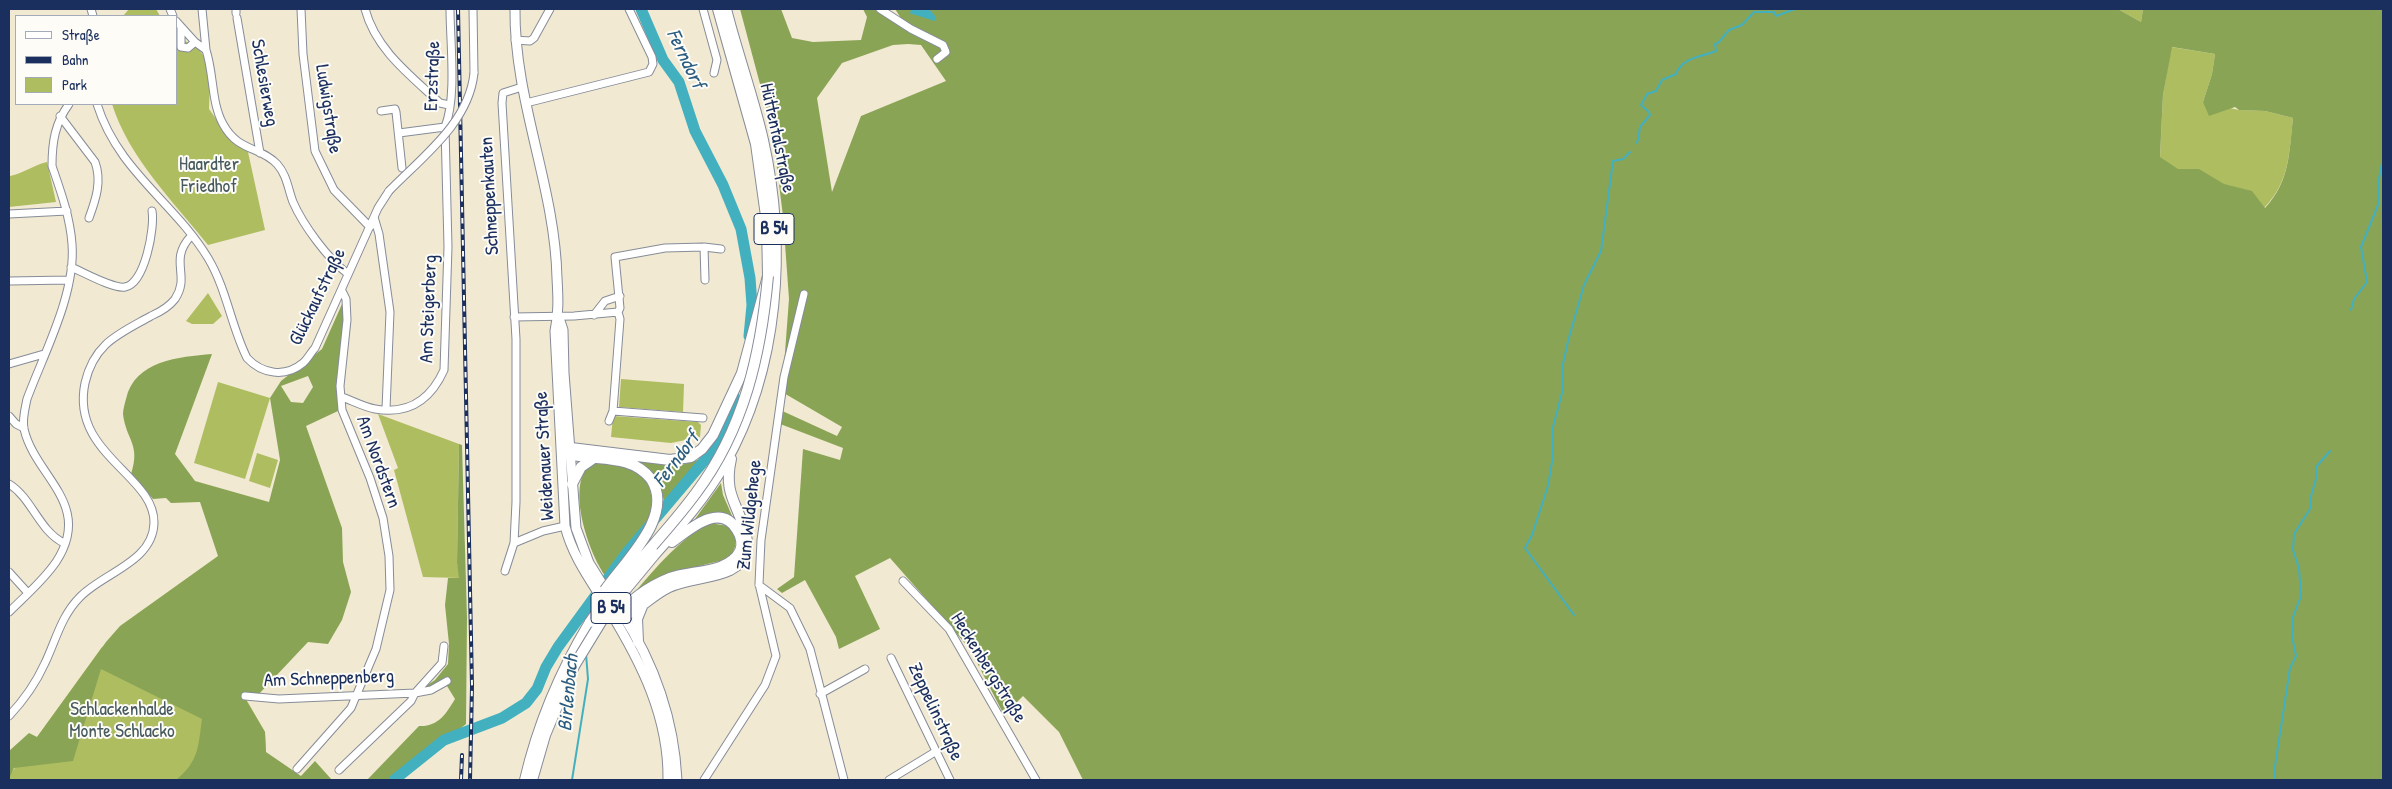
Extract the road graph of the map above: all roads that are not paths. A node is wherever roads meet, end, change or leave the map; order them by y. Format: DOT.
graph roads {
  1 [pos="202,9"];
  2 [pos="301,9"];
  3 [pos="365,9"];
  4 [pos="450,9"];
  5 [pos="515,9"];
  6 [pos="550,9"];
  7 [pos="629,9"];
  8 [pos="703,9"];
  9 [pos="713,9"];
  10 [pos="718,9"];
  11 [pos="726,9"];
  12 [pos="880,9"];
  13 [pos="474,11"];
  14 [pos="236,13"];
  15 [pos="178,24"];
  16 [pos="181,28"];
  17 [pos="723,30"];
  18 [pos="515,40"];
  19 [pos="195,42"];
  20 [pos="206,50"];
  21 [pos="937,59"];
  22 [pos="714,73"];
  23 [pos="522,86"];
  24 [pos="526,103"];
  25 [pos="68,105"];
  26 [pos="97,105"];
  27 [pos="449,105"];
  28 [pos="381,111"];
  29 [pos="60,116"];
  30 [pos="445,127"];
  31 [pos="399,133"];
  32 [pos="260,153"];
  33 [pos="402,168"];
  34 [pos="67,211"];
  35 [pos="152,211"];
  36 [pos="9,214"];
  37 [pos="374,217"];
  38 [pos="89,218"];
  39 [pos="370,227"];
  40 [pos="192,236"];
  41 [pos="704,247"];
  42 [pos="721,250"];
  43 [pos="71,267"];
  44 [pos="348,274"];
  45 [pos="768,276"];
  46 [pos="69,280"];
  47 [pos="705,280"];
  48 [pos="9,281"];
  49 [pos="342,292"];
  50 [pos="804,294"];
  51 [pos="620,296"];
  52 [pos="618,312"];
  53 [pos="594,315"];
  54 [pos="558,316"];
  55 [pos="514,317"];
  56 [pos="44,354"];
  57 [pos="9,364"];
  58 [pos="342,397"];
  59 [pos="386,409"];
  60 [pos="613,411"];
  61 [pos="9,416"];
  62 [pos="703,418"];
  63 [pos="610,421"];
  64 [pos="24,428"];
  65 [pos="733,448"];
  66 [pos="568,452"];
  67 [pos="595,458"];
  68 [pos="9,484"];
  69 [pos="572,484"];
  70 [pos="565,526"];
  71 [pos="514,543"];
  72 [pos="64,544"];
  73 [pos="655,554"];
  74 [pos="505,571"];
  75 [pos="9,572"];
  76 [pos="595,580"];
  77 [pos="903,581"];
  78 [pos="759,584"];
  79 [pos="28,593"];
  80 [pos="643,603"];
  81 [pos="9,612"];
  82 [pos="620,616"];
  83 [pos="590,622"];
  84 [pos="638,642"];
  85 [pos="444,646"];
  86 [pos="891,658"];
  87 [pos="865,668"];
  88 [pos="447,680"];
  89 [pos="415,693"];
  90 [pos="820,694"];
  91 [pos="356,695"];
  92 [pos="245,696"];
  93 [pos="9,716"];
  94 [pos="934,752"];
  95 [pos="297,770"];
  96 [pos="339,770"];
  97 [pos="525,780"];
  98 [pos="532,780"];
  99 [pos="668,780"];
  100 [pos="677,780"];
  101 [pos="704,780"];
  102 [pos="844,780"];
  103 [pos="889,780"];
  104 [pos="950,780"];
  105 [pos="1036,780"];
  1 -- 20 [label="street"];
  2 -- 39 [label="street, Ludwigstraße"];
  3 -- 27 [label="street"];
  4 -- 27 [label="street, Erzstraße"];
  5 -- 18 [label="main road, Weidenauer Straße"];
  6 -- 18 [label="street"];
  7 -- 24 [label="street"];
  8 -- 22 [label="street"];
  9 -- 17 [label="highway, B 54"];
  10 -- 17 [label="highway, Hüttentalstraße / B 54"];
  11 -- 65 [label="highway, Hüttentalstraße / B 54"];
  12 -- 21 [label="street"];
  13 -- 37 [label="street, Glückaufstraße, bridge"];
  14 -- 32 [label="street, Schlesierweg"];
  15 -- 16 [label="street"];
  16 -- 19 [label="street"];
  16 -- 19 [label="street"];
  17 -- 45 [label="highway, Hüttentalstraße / B 54"];
  18 -- 23 [label="main road, Weidenauer Straße"];
  19 -- 20 [label="street"];
  20 -- 32 [label="street"];
  23 -- 24 [label="main road, Weidenauer Straße"];
  23 -- 55 [label="street, Schneppenkauten"];
  24 -- 54 [label="main road, Weidenauer Straße"];
  25 -- 29 [label="street"];
  26 -- 40 [label="street, Glückaufstraße"];
  27 -- 30 [label="street, Erzstraße"];
  28 -- 31 [label="street, Erzstraße"];
  29 -- 34 [label="street"];
  29 -- 38 [label="street"];
  30 -- 31 [label="street, Erzstraße"];
  30 -- 59 [label="street, Am Steigerberg"];
  31 -- 33 [label="street, Erzstraße"];
  32 -- 44 [label="street"];
  34 -- 36 [label="street"];
  34 -- 43 [label="street"];
  35 -- 43 [label="street"];
  37 -- 39 [label="street, Glückaufstraße"];
  37 -- 59 [label="street"];
  39 -- 44 [label="street, Glückaufstraße"];
  40 -- 49 [label="street, Glückaufstraße"];
  40 -- 93 [label="street"];
  41 -- 42 [label="street"];
  41 -- 47 [label="street"];
  41 -- 51 [label="street"];
  43 -- 46 [label="street"];
  44 -- 49 [label="street, Glückaufstraße"];
  45 -- 66 [label="highway, bridge"];
  45 -- 83 [label="highway, Hüttentalstraße / B 54, bridge"];
  46 -- 48 [label="street"];
  46 -- 56 [label="street"];
  49 -- 58 [label="street, Am Nordstern"];
  50 -- 78 [label="street, Zum Wildgehege"];
  51 -- 52 [label="street"];
  51 -- 53 [label="street"];
  52 -- 53 [label="street"];
  52 -- 60 [label="street"];
  53 -- 54 [label="street"];
  54 -- 55 [label="street"];
  54 -- 66 [label="main road, Weidenauer Straße"];
  55 -- 71 [label="street, Schneppenkauten"];
  56 -- 57 [label="street"];
  56 -- 64 [label="street"];
  58 -- 59 [label="street, Am Steigerberg"];
  58 -- 91 [label="street, Am Nordstern"];
  60 -- 62 [label="street"];
  60 -- 63 [label="street"];
  61 -- 64 [label="street"];
  64 -- 72 [label="street"];
  65 -- 73 [label="highway, Hüttentalstraße / B 54"];
  65 -- 80 [label="highway"];
  66 -- 67 [label="highway"];
  66 -- 69 [label="main road, Weidenauer Straße"];
  66 -- 70 [label="main road, Weidenauer Straße"];
  67 -- 69 [label="highway"];
  67 -- 83 [label="highway, bridge"];
  68 -- 72 [label="street"];
  69 -- 76 [label="main road, Weidenauer Straße"];
  70 -- 71 [label="street"];
  70 -- 76 [label="main road, Weidenauer Straße"];
  71 -- 74 [label="street, Schneppenkauten"];
  72 -- 79 [label="street"];
  73 -- 82 [label="highway"];
  73 -- 98 [label="highway, Hüttentalstraße / B 54, bridge"];
  75 -- 79 [label="street"];
  76 -- 82 [label="main road, Weidenauer Straße"];
  77 -- 105 [label="street, Heckenbergstraße"];
  78 -- 90 [label="street"];
  78 -- 101 [label="street, Zum Wildgehege"];
  79 -- 81 [label="street"];
  80 -- 82 [label="highway"];
  80 -- 84 [label="highway"];
  82 -- 84 [label="main road, Weidenauer Straße"];
  82 -- 99 [label="main road, Weidenauer Straße"];
  83 -- 97 [label="highway, Hüttentalstraße / B 54"];
  84 -- 100 [label="main road, Weidenauer Straße"];
  85 -- 89 [label="street, Am Schneppenberg"];
  86 -- 94 [label="street, Zeppelinstraße"];
  87 -- 90 [label="street"];
  88 -- 89 [label="street, Am Schneppenberg"];
  89 -- 91 [label="street, Am Schneppenberg"];
  89 -- 96 [label="street, Am Schneppenberg"];
  90 -- 102 [label="street"];
  91 -- 92 [label="street, Am Schneppenberg"];
  91 -- 95 [label="street, Am Nordstern"];
  94 -- 103 [label="street"];
  94 -- 104 [label="street, Zeppelinstraße"];
}
